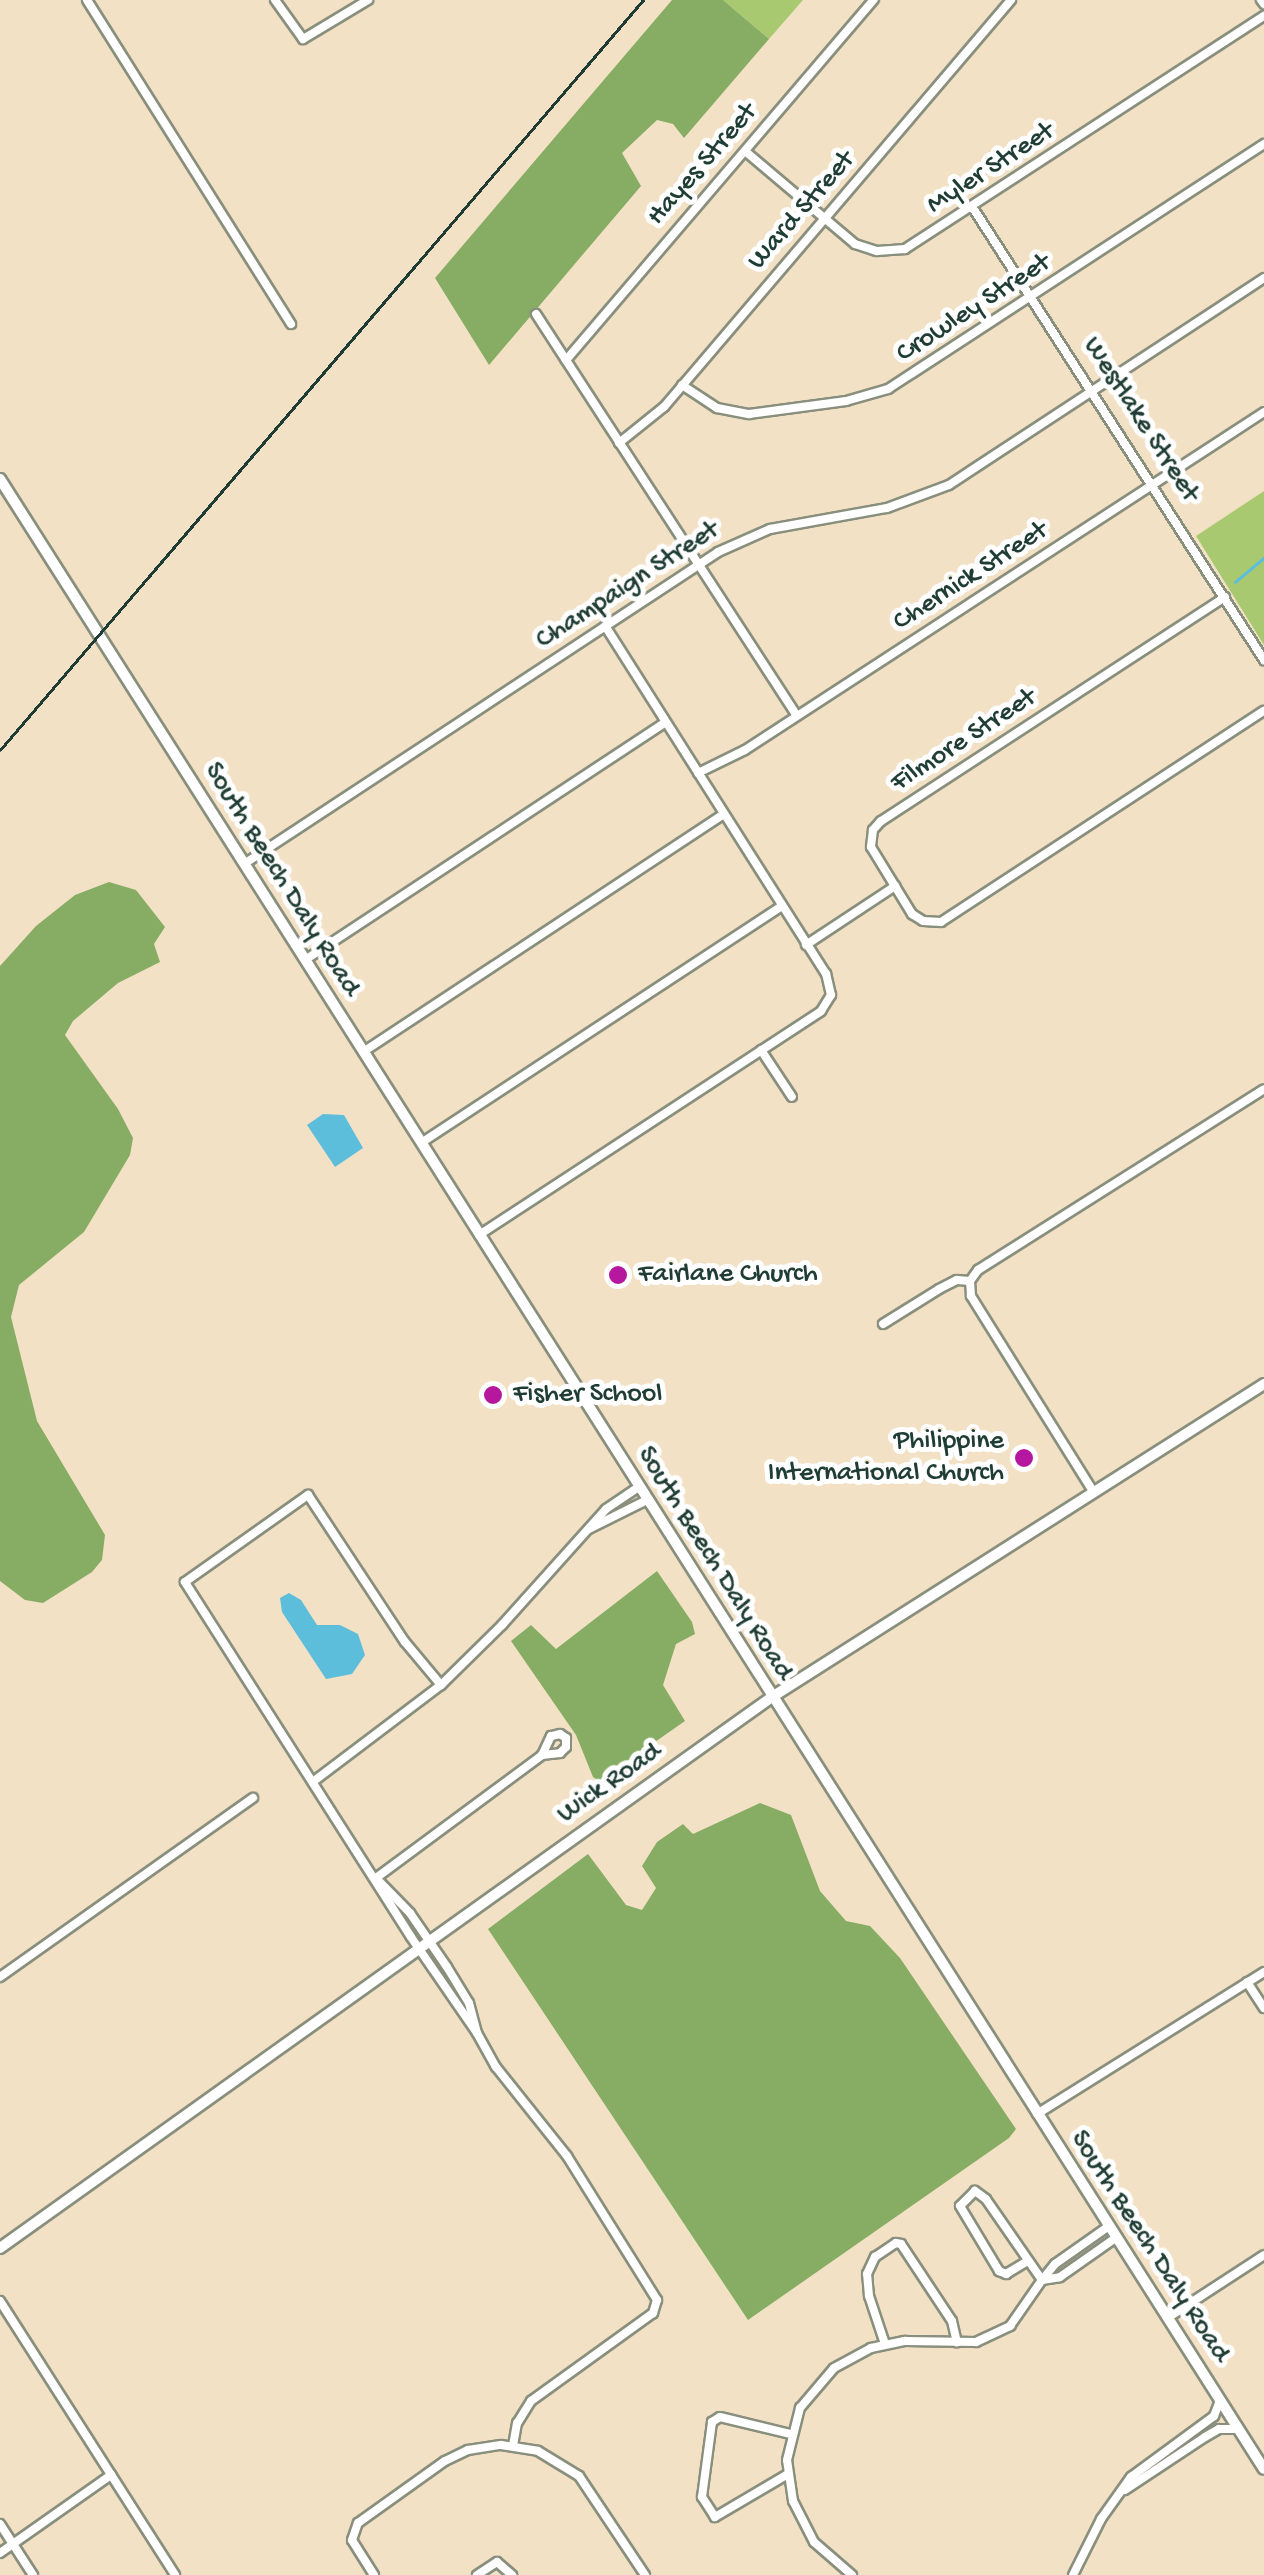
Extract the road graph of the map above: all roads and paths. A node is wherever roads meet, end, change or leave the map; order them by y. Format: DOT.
graph roads {
  1 [pos="88,0"];
  2 [pos="276,0"];
  3 [pos="368,0"];
  4 [pos="874,0"];
  5 [pos="1011,0"];
  6 [pos="1264,16"];
  7 [pos="1264,144"];
  8 [pos="745,151"];
  9 [pos="974,208"];
  10 [pos="824,218"];
  11 [pos="1264,278"];
  12 [pos="1033,297"];
  13 [pos="536,314"];
  14 [pos="290,324"];
  15 [pos="566,360"];
  16 [pos="682,385"];
  17 [pos="1093,391"];
  18 [pos="1264,412"];
  19 [pos="619,443"];
  20 [pos="0,480"];
  21 [pos="1155,484"];
  22 [pos="698,565"];
  23 [pos="1225,598"];
  24 [pos="605,626"];
  25 [pos="1264,660"];
  26 [pos="1264,711"];
  27 [pos="797,716"];
  28 [pos="666,722"];
  29 [pos="698,773"];
  30 [pos="724,814"];
  31 [pos="244,864"];
  32 [pos="896,886"];
  33 [pos="782,906"];
  34 [pos="806,944"];
  35 [pos="305,960"];
  36 [pos="761,1050"];
  37 [pos="363,1052"];
  38 [pos="1264,1089"];
  39 [pos="792,1097"];
  40 [pos="421,1143"];
  41 [pos="479,1235"];
  42 [pos="970,1281"];
  43 [pos="883,1324"];
  44 [pos="1264,1384"];
  45 [pos="639,1487"];
  46 [pos="1093,1490"];
  47 [pos="647,1500"];
  48 [pos="585,1531"];
  49 [pos="441,1685"];
  50 [pos="772,1698"];
  51 [pos="542,1755"];
  52 [pos="314,1782"];
  53 [pos="253,1798"];
  54 [pos="376,1878"];
  55 [pos="429,1940"];
  56 [pos="418,1948"];
  57 [pos="1264,1972"];
  58 [pos="0,1977"];
  59 [pos="1247,1982"];
  60 [pos="1264,2008"];
  61 [pos="477,2033"];
  62 [pos="1037,2114"];
  63 [pos="1109,2226"];
  64 [pos="1117,2237"];
  65 [pos="0,2248"];
  66 [pos="1264,2256"];
  67 [pos="1028,2260"];
  68 [pos="1042,2280"];
  69 [pos="0,2302"];
  70 [pos="1168,2317"];
  71 [pos="958,2342"];
  72 [pos="886,2344"];
  73 [pos="1220,2400"];
  74 [pos="1238,2429"];
  75 [pos="791,2434"];
  76 [pos="513,2445"];
  77 [pos="1264,2469"];
  78 [pos="788,2474"];
  79 [pos="111,2475"];
  80 [pos="1121,2493"];
  81 [pos="0,2524"];
  82 [pos="13,2544"];
  83 [pos="0,2553"];
  84 [pos="33,2575"];
  85 [pos="175,2575"];
  86 [pos="374,2575"];
  87 [pos="478,2575"];
  88 [pos="512,2575"];
  89 [pos="644,2575"];
  90 [pos="852,2575"];
  91 [pos="1074,2575"];
  1 -- 14 [label="street"];
  2 -- 3 [label="street"];
  4 -- 8 [label="street, Hayes Street"];
  5 -- 10 [label="street, Ward Street"];
  6 -- 9 [label="street, Myler Street"];
  7 -- 12 [label="street, Crowley Street"];
  8 -- 10 [label="street, Myler Street"];
  8 -- 15 [label="street, Hayes Street"];
  9 -- 10 [label="street, Myler Street"];
  9 -- 12 [label="street, Westlake Street"];
  10 -- 16 [label="street, Ward Street"];
  11 -- 17 [label="street, Champaign Street"];
  12 -- 16 [label="street, Crowley Street"];
  12 -- 17 [label="street, Westlake Street"];
  13 -- 15 [label="street"];
  15 -- 19 [label="street"];
  16 -- 19 [label="street, Ward Street"];
  17 -- 21 [label="street, Westlake Street"];
  17 -- 22 [label="street, Champaign Street"];
  18 -- 21 [label="street, Chernick Street"];
  19 -- 22 [label="street"];
  20 -- 31 [label="street, South Beech Daly Road"];
  21 -- 23 [label="street, Westlake Street"];
  21 -- 27 [label="street, Chernick Street"];
  22 -- 24 [label="street, Champaign Street"];
  22 -- 27 [label="street"];
  23 -- 25 [label="street, Westlake Street"];
  23 -- 32 [label="street, Filmore Street"];
  24 -- 28 [label="street"];
  24 -- 31 [label="street, Champaign Street"];
  26 -- 32 [label="street"];
  27 -- 29 [label="street, Chernick Street"];
  28 -- 29 [label="street"];
  28 -- 35 [label="street"];
  29 -- 30 [label="street"];
  30 -- 33 [label="street"];
  30 -- 37 [label="street"];
  31 -- 35 [label="street, South Beech Daly Road"];
  32 -- 34 [label="street"];
  33 -- 34 [label="street"];
  33 -- 40 [label="street"];
  34 -- 36 [label="street"];
  35 -- 37 [label="street, South Beech Daly Road"];
  36 -- 39 [label="street"];
  36 -- 41 [label="street"];
  37 -- 40 [label="street, South Beech Daly Road"];
  38 -- 42 [label="street"];
  40 -- 41 [label="street, South Beech Daly Road"];
  41 -- 45 [label="street, South Beech Daly Road"];
  42 -- 43 [label="street"];
  42 -- 46 [label="street"];
  44 -- 46 [label="street, Wick Road"];
  45 -- 47 [label="street, South Beech Daly Road"];
  45 -- 48 [label="street"];
  46 -- 50 [label="street, Wick Road"];
  47 -- 48 [label="street"];
  47 -- 50 [label="street, South Beech Daly Road"];
  48 -- 49 [label="street"];
  49 -- 52 [label="street"];
  49 -- 52 [label="street"];
  50 -- 55 [label="street, Wick Road"];
  50 -- 62 [label="street, South Beech Daly Road"];
  51 -- 54 [label="street"];
  52 -- 54 [label="street"];
  53 -- 58 [label="street"];
  54 -- 55 [label="street"];
  54 -- 56 [label="street"];
  55 -- 56 [label="street, Wick Road"];
  55 -- 61 [label="street"];
  56 -- 61 [label="street"];
  56 -- 65 [label="street, Wick Road"];
  57 -- 59 [label="street"];
  59 -- 60 [label="street"];
  59 -- 62 [label="street"];
  61 -- 76 [label="street"];
  62 -- 63 [label="street, South Beech Daly Road"];
  63 -- 64 [label="street, South Beech Daly Road"];
  63 -- 68 [label="street"];
  64 -- 68 [label="street"];
  64 -- 70 [label="street, South Beech Daly Road"];
  66 -- 70 [label="street"];
  67 -- 67 [label="street"];
  67 -- 68 [label="street"];
  68 -- 71 [label="street"];
  69 -- 79 [label="street"];
  70 -- 73 [label="street, South Beech Daly Road"];
  71 -- 72 [label="street"];
  71 -- 72 [label="street"];
  72 -- 75 [label="street"];
  73 -- 74 [label="street, South Beech Daly Road"];
  73 -- 80 [label="street"];
  74 -- 77 [label="street, South Beech Daly Road"];
  74 -- 80 [label="street"];
  75 -- 78 [label="street"];
  75 -- 78 [label="street"];
  76 -- 86 [label="street"];
  76 -- 89 [label="street"];
  78 -- 90 [label="street"];
  79 -- 82 [label="street"];
  79 -- 85 [label="street"];
  80 -- 91 [label="street"];
  81 -- 82 [label="street"];
  82 -- 83 [label="street"];
  82 -- 84 [label="street"];
  87 -- 88 [label="street"];
}
